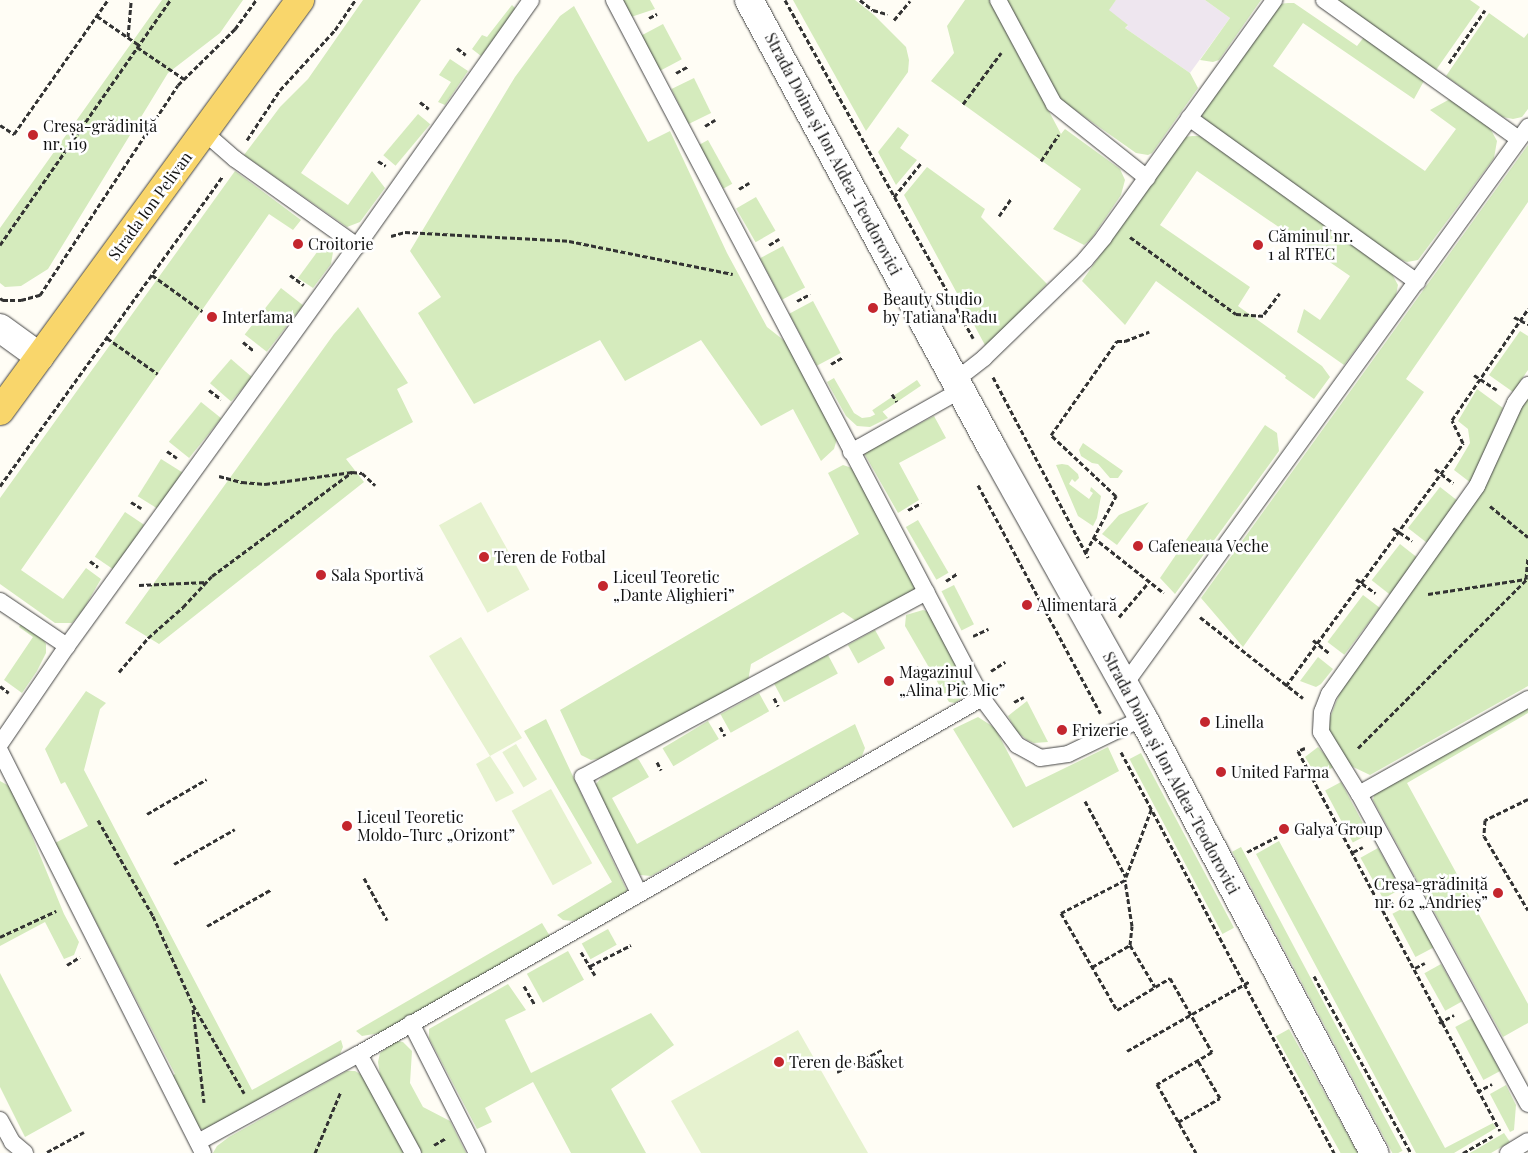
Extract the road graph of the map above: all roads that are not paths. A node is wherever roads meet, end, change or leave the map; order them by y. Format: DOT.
graph roads {
  1 [pos="300,0"];
  2 [pos="532,0"];
  3 [pos="614,0"];
  4 [pos="749,0"];
  5 [pos="998,0"];
  6 [pos="1274,0"];
  7 [pos="1324,0"];
  8 [pos="1190,118"];
  9 [pos="204,132"];
  10 [pos="1524,133"];
  11 [pos="1147,178"];
  12 [pos="357,246"];
  13 [pos="1417,282"];
  14 [pos="0,328"];
  15 [pos="40,357"];
  16 [pos="958,385"];
  17 [pos="1528,385"];
  18 [pos="0,411"];
  19 [pos="851,452"];
  20 [pos="926,592"];
  21 [pos="0,600"];
  22 [pos="67,646"];
  23 [pos="1124,684"];
  24 [pos="982,698"];
  25 [pos="1528,700"];
  26 [pos="1143,718"];
  27 [pos="0,744"];
  28 [pos="0,751"];
  29 [pos="1359,794"];
  30 [pos="639,893"];
  31 [pos="411,1024"];
  32 [pos="359,1054"];
  33 [pos="1528,1104"];
  34 [pos="0,1120"];
  35 [pos="200,1148"];
  36 [pos="419,1151"];
  37 [pos="25,1153"];
  38 [pos="477,1153"];
  39 [pos="1374,1153"];
  1 -- 9 [label="main road, Strada Ion Pelivan"];
  2 -- 12 [label="lane"];
  3 -- 19 [label="lane"];
  4 -- 16 [label="street, Strada Doina și Ion Aldea-Teodorovici"];
  5 -- 11 [label="lane"];
  6 -- 8 [label="lane"];
  7 -- 10 [label="lane"];
  8 -- 11 [label="lane"];
  8 -- 13 [label="lane"];
  9 -- 12 [label="lane"];
  9 -- 15 [label="main road, Strada Ion Pelivan"];
  10 -- 13 [label="lane"];
  11 -- 16 [label="lane"];
  12 -- 22 [label="lane"];
  13 -- 23 [label="lane"];
  14 -- 15 [label="street"];
  15 -- 18 [label="main road, Strada Ion Pelivan"];
  16 -- 19 [label="lane"];
  16 -- 23 [label="street, Strada Doina și Ion Aldea-Teodorovici"];
  17 -- 29 [label="lane"];
  19 -- 20 [label="lane"];
  20 -- 24 [label="lane"];
  20 -- 30 [label="lane"];
  21 -- 22 [label="lane"];
  22 -- 27 [label="lane"];
  23 -- 26 [label="street, Strada Doina și Ion Aldea-Teodorovici"];
  24 -- 26 [label="lane"];
  24 -- 30 [label="lane"];
  25 -- 29 [label="lane"];
  26 -- 39 [label="street, Strada Doina și Ion Aldea-Teodorovici"];
  28 -- 35 [label="lane"];
  29 -- 33 [label="lane"];
  30 -- 31 [label="lane"];
  31 -- 32 [label="lane"];
  31 -- 38 [label="lane"];
  32 -- 35 [label="lane"];
  32 -- 36 [label="lane"];
  34 -- 37 [label="lane"];
}
